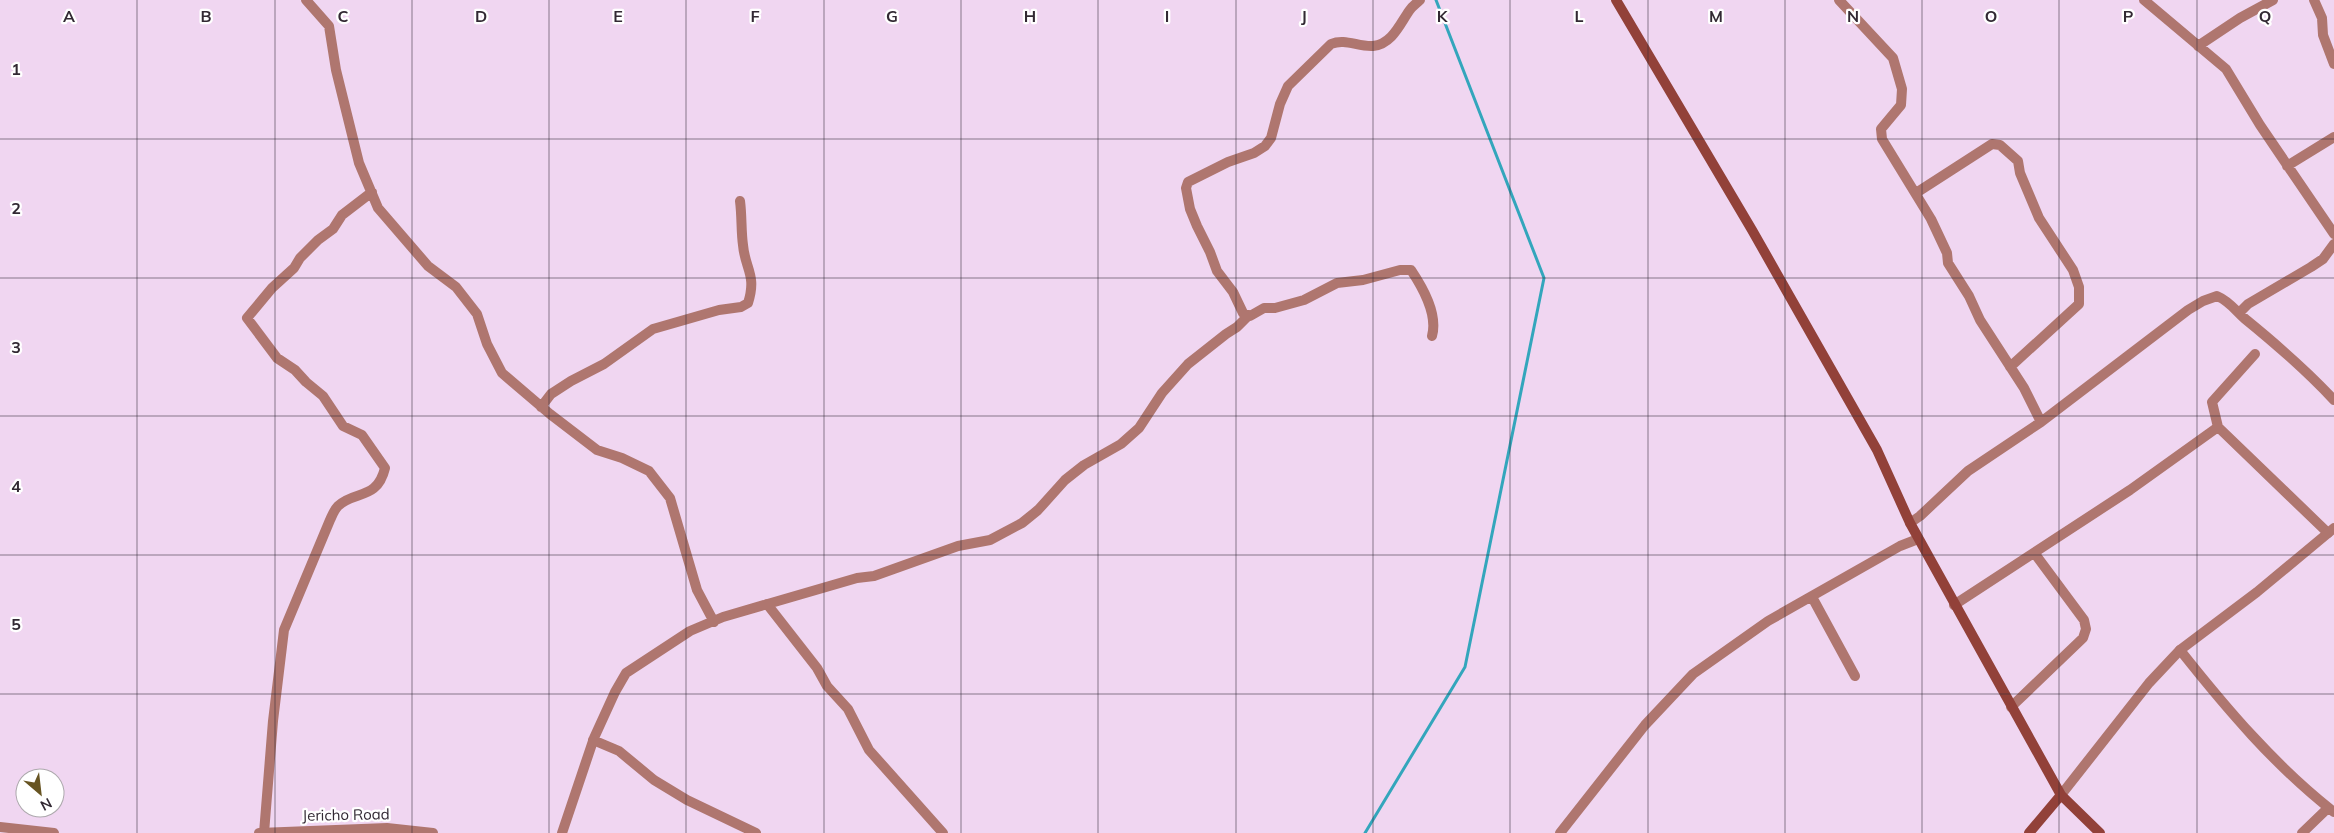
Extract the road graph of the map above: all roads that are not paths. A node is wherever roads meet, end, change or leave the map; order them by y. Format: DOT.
graph roads {
  1 [pos="306,0"];
  2 [pos="1420,0"];
  3 [pos="1616,0"];
  4 [pos="1839,0"];
  5 [pos="2144,0"];
  6 [pos="2273,0"];
  7 [pos="2314,0"];
  8 [pos="2198,46"];
  9 [pos="2334,64"];
  10 [pos="2334,137"];
  11 [pos="2287,166"];
  12 [pos="372,192"];
  13 [pos="1916,193"];
  14 [pos="740,202"];
  15 [pos="2334,234"];
  16 [pos="2334,244"];
  17 [pos="2238,313"];
  18 [pos="1249,315"];
  19 [pos="1432,336"];
  20 [pos="2255,354"];
  21 [pos="2010,366"];
  22 [pos="2334,400"];
  23 [pos="541,407"];
  24 [pos="2041,422"];
  25 [pos="2218,427"];
  26 [pos="1910,523"];
  27 [pos="2331,531"];
  28 [pos="1918,539"];
  29 [pos="2035,554"];
  30 [pos="1812,597"];
  31 [pos="767,604"];
  32 [pos="1954,605"];
  33 [pos="714,622"];
  34 [pos="2180,650"];
  35 [pos="1855,676"];
  36 [pos="2012,707"];
  37 [pos="593,740"];
  38 [pos="2061,796"];
  39 [pos="2331,810"];
  40 [pos="0,827"];
  41 [pos="54,833"];
  42 [pos="259,833"];
  43 [pos="264,833"];
  44 [pos="433,833"];
  45 [pos="562,833"];
  46 [pos="756,833"];
  47 [pos="943,833"];
  48 [pos="1560,833"];
  49 [pos="2029,833"];
  50 [pos="2100,833"];
  51 [pos="2302,833"];
  1 -- 12 [label="street"];
  2 -- 18 [label="street"];
  3 -- 26 [label="main road"];
  4 -- 13 [label="street"];
  5 -- 8 [label="street"];
  6 -- 8 [label="street"];
  7 -- 9 [label="street"];
  8 -- 11 [label="street"];
  10 -- 11 [label="street"];
  11 -- 15 [label="street"];
  12 -- 23 [label="street"];
  12 -- 43 [label="street"];
  13 -- 21 [label="street"];
  13 -- 21 [label="street"];
  14 -- 23 [label="street"];
  16 -- 17 [label="street"];
  17 -- 22 [label="street"];
  17 -- 24 [label="street"];
  18 -- 19 [label="street"];
  18 -- 31 [label="street"];
  20 -- 25 [label="street"];
  21 -- 24 [label="street"];
  23 -- 33 [label="street"];
  24 -- 26 [label="street"];
  25 -- 27 [label="street"];
  25 -- 29 [label="street"];
  26 -- 28 [label="main road"];
  27 -- 34 [label="street"];
  28 -- 30 [label="street"];
  28 -- 32 [label="main road"];
  29 -- 32 [label="street"];
  29 -- 36 [label="street"];
  30 -- 35 [label="street"];
  30 -- 48 [label="street"];
  31 -- 33 [label="street"];
  31 -- 47 [label="street"];
  32 -- 36 [label="main road"];
  33 -- 37 [label="street"];
  34 -- 38 [label="street"];
  34 -- 39 [label="street"];
  36 -- 38 [label="main road"];
  37 -- 45 [label="street"];
  37 -- 46 [label="street"];
  38 -- 49 [label="main road"];
  38 -- 50 [label="main road"];
  39 -- 51 [label="street"];
  40 -- 41 [label="street"];
  42 -- 43 [label="street, Jericho Road"];
  43 -- 44 [label="street, Jericho Road"];
}
